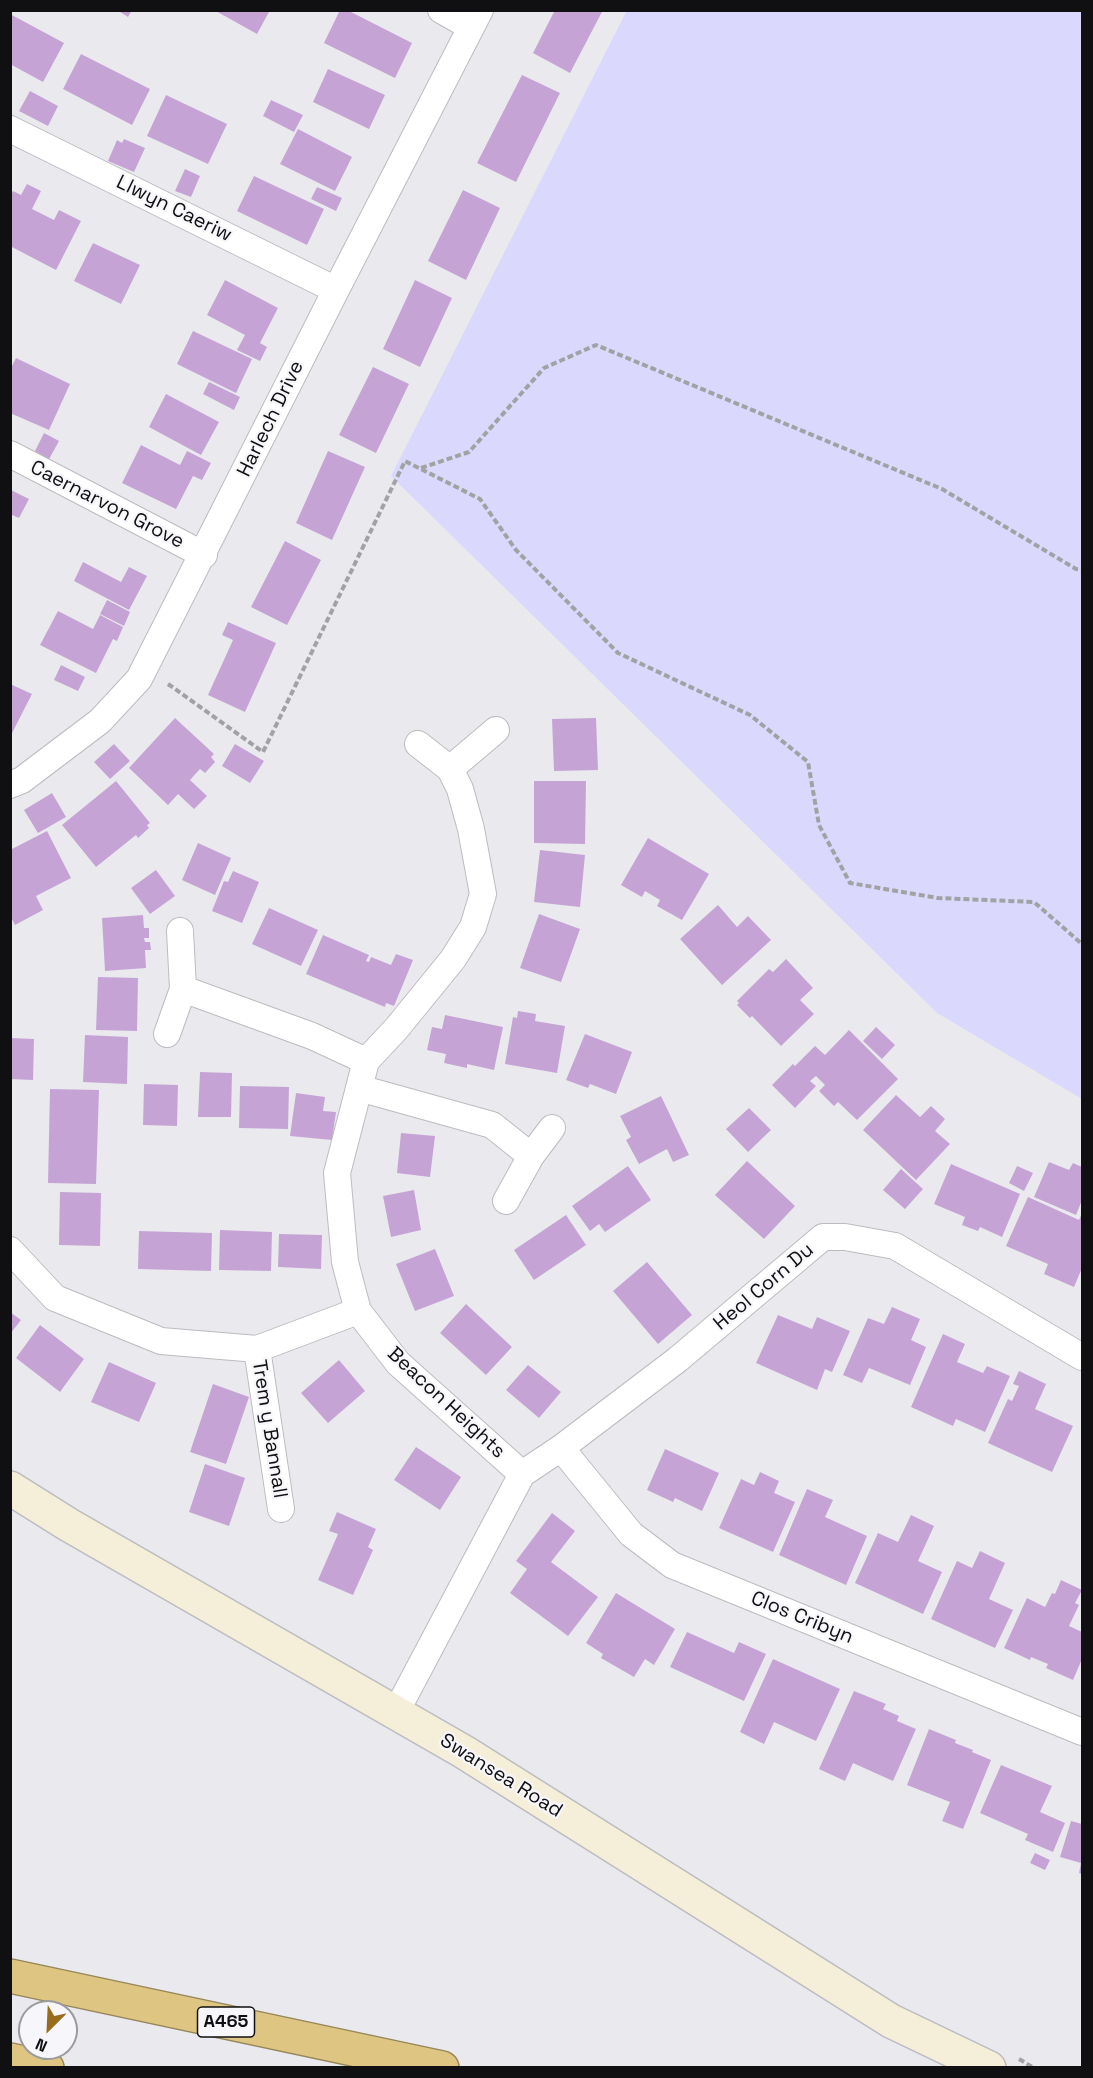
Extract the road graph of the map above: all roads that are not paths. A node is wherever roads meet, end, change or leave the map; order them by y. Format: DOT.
graph roads {
  1 [pos="441,10"];
  2 [pos="476,19"];
  3 [pos="10,129"];
  4 [pos="336,290"];
  5 [pos="10,454"];
  6 [pos="204,555"];
  7 [pos="496,730"];
  8 [pos="418,744"];
  9 [pos="450,769"];
  10 [pos="10,785"];
  11 [pos="180,931"];
  12 [pos="183,989"];
  13 [pos="167,1034"];
  14 [pos="366,1061"];
  15 [pos="359,1088"];
  16 [pos="552,1128"];
  17 [pos="531,1156"];
  18 [pos="506,1202"];
  19 [pos="10,1250"];
  20 [pos="358,1311"];
  21 [pos="257,1349"];
  22 [pos="1083,1357"];
  23 [pos="561,1448"];
  24 [pos="522,1474"];
  25 [pos="10,1488"];
  26 [pos="281,1509"];
  27 [pos="396,1712"];
  28 [pos="1083,1732"];
  29 [pos="10,1976"];
  30 [pos="10,2060"];
  31 [pos="47,2067"];
  32 [pos="442,2067"];
  33 [pos="989,2067"];
  1 -- 2 [label="street"];
  2 -- 4 [label="street, Harlech Drive"];
  3 -- 4 [label="street, Llwyn Caeriw"];
  4 -- 6 [label="street, Harlech Drive"];
  5 -- 6 [label="street, Caernarvon Grove"];
  6 -- 10 [label="street, Harlech Drive"];
  7 -- 9 [label="street"];
  8 -- 9 [label="street, Beacon Heights"];
  9 -- 14 [label="street, Beacon Heights"];
  11 -- 12 [label="street"];
  12 -- 13 [label="street"];
  12 -- 14 [label="street"];
  14 -- 15 [label="street, Beacon Heights"];
  15 -- 17 [label="street"];
  15 -- 20 [label="street, Beacon Heights"];
  16 -- 17 [label="street"];
  17 -- 18 [label="street"];
  19 -- 21 [label="street, Trem y Bannall"];
  20 -- 21 [label="street, Trem y Bannall"];
  20 -- 24 [label="street, Beacon Heights"];
  21 -- 26 [label="street, Trem y Bannall"];
  22 -- 23 [label="street, Heol Corn Du"];
  23 -- 24 [label="street, Beacon Heights"];
  23 -- 28 [label="street, Clos Cribyn"];
  24 -- 27 [label="street, Beacon Heights"];
  25 -- 27 [label="street, Swansea Road"];
  27 -- 33 [label="street, Swansea Road"];
  29 -- 32 [label="highway, A465"];
  30 -- 31 [label="highway"];
}
